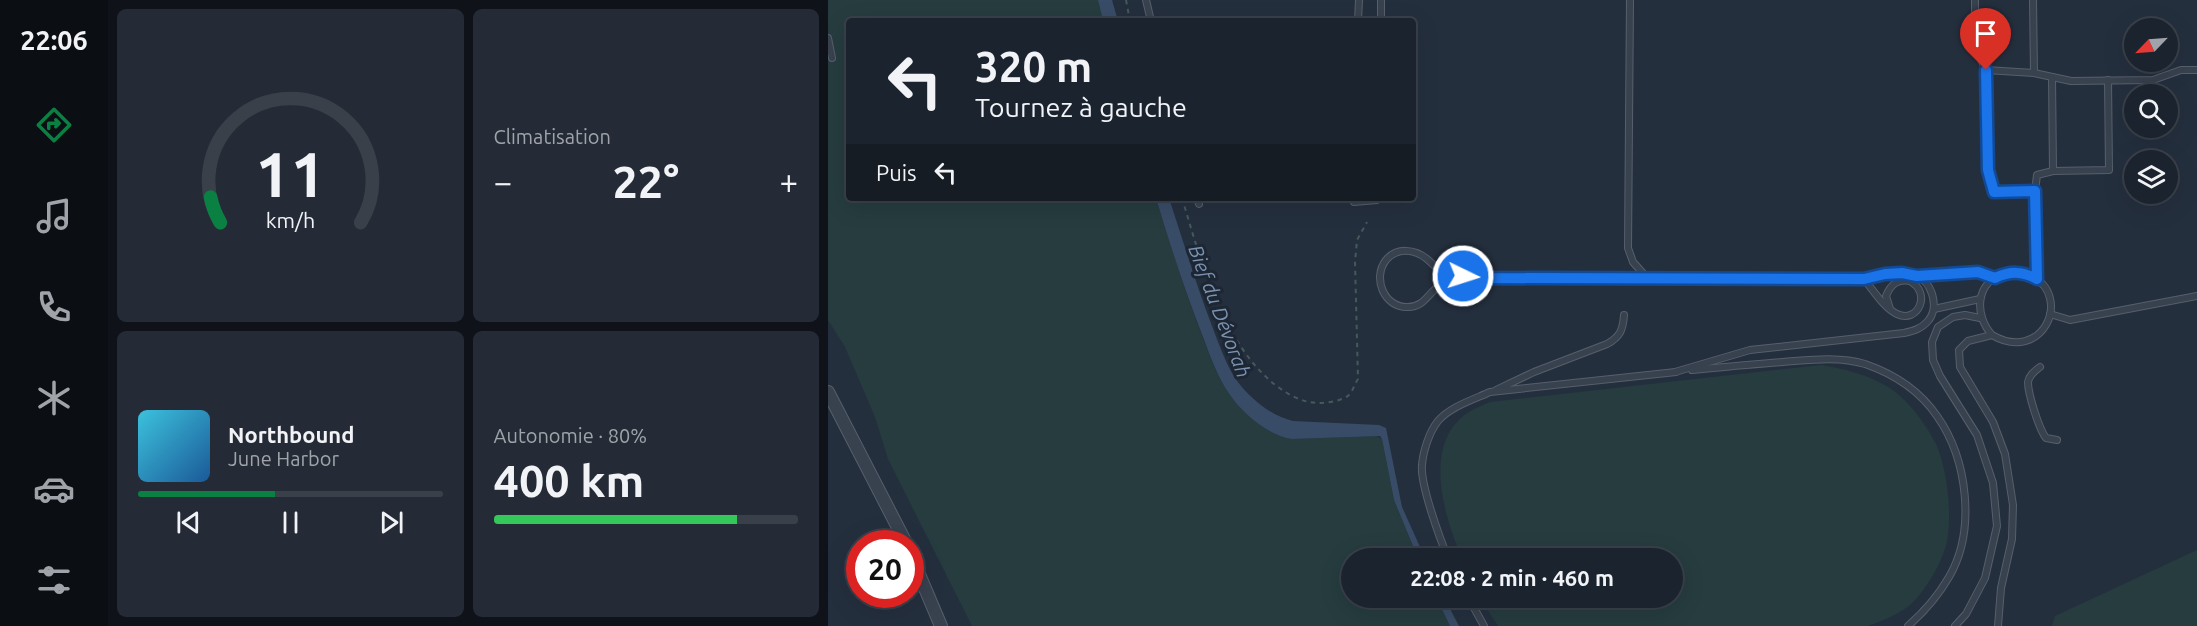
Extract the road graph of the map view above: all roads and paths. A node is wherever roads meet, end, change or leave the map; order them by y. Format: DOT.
graph roads {
  1 [pos="1126,0"];
  2 [pos="1146,0"];
  3 [pos="1359,0"];
  4 [pos="1381,0"];
  5 [pos="1630,0"];
  6 [pos="1975,0"];
  7 [pos="2032,0"];
  8 [pos="1129,18"];
  9 [pos="1149,18"];
  10 [pos="1358,18"];
  11 [pos="1381,18"];
  12 [pos="828,38"];
  13 [pos="832,58"];
  14 [pos="1986,70"];
  15 [pos="2197,70"];
  16 [pos="2034,73"];
  17 [pos="2052,77"];
  18 [pos="2108,80"];
  19 [pos="2053,171"];
  20 [pos="2035,191"];
  21 [pos="1183,201"];
  22 [pos="1366,222"];
  23 [pos="1917,276"];
  24 [pos="1477,278"];
  25 [pos="1995,278"];
  26 [pos="1648,279"];
  27 [pos="1864,279"];
  28 [pos="2037,279"];
  29 [pos="2197,296"];
  30 [pos="1980,299"];
  31 [pos="1890,309"];
  32 [pos="1934,309"];
  33 [pos="2050,314"];
  34 [pos="1624,315"];
  35 [pos="1980,318"];
  36 [pos="1992,335"];
  37 [pos="2040,367"];
  38 [pos="1675,372"];
  39 [pos="828,392"];
  40 [pos="1490,393"];
  41 [pos="2057,440"];
  42 [pos="899,530"];
  43 [pos="1445,548"];
  44 [pos="924,586"];
  45 [pos="1474,608"];
  46 [pos="941,626"];
  47 [pos="1484,626"];
  48 [pos="1908,626"];
  49 [pos="1955,626"];
  50 [pos="1998,626"];
  1 -- 8 [label="path"];
  2 -- 9 [label="lane"];
  3 -- 10 [label="lane"];
  4 -- 11 [label="lane"];
  5 -- 26 [label="lane"];
  6 -- 14 [label="lane"];
  7 -- 16 [label="lane"];
  12 -- 13 [label="lane"];
  14 -- 16 [label="lane"];
  14 -- 20 [label="lane"];
  15 -- 18 [label="lane"];
  16 -- 17 [label="lane"];
  17 -- 18 [label="lane"];
  17 -- 19 [label="lane"];
  18 -- 19 [label="lane"];
  19 -- 20 [label="lane"];
  20 -- 28 [label="lane"];
  21 -- 22 [label="path"];
  23 -- 25 [label="lane"];
  23 -- 27 [label="lane"];
  23 -- 32 [label="lane"];
  24 -- 24 [label="lane"];
  24 -- 26 [label="lane"];
  25 -- 28 [label="lane"];
  25 -- 30 [label="lane"];
  26 -- 27 [label="lane"];
  27 -- 31 [label="lane"];
  28 -- 33 [label="lane"];
  29 -- 33 [label="lane"];
  30 -- 32 [label="lane"];
  30 -- 35 [label="lane"];
  31 -- 31 [label="lane"];
  32 -- 38 [label="lane"];
  33 -- 36 [label="lane"];
  34 -- 40 [label="lane"];
  35 -- 36 [label="lane"];
  35 -- 49 [label="lane"];
  36 -- 50 [label="lane"];
  37 -- 41 [label="lane"];
  38 -- 40 [label="lane"];
  38 -- 48 [label="lane"];
  39 -- 42 [label="street"];
  40 -- 43 [label="lane"];
  44 -- 46 [label="street"];
  45 -- 47 [label="lane"];
}
